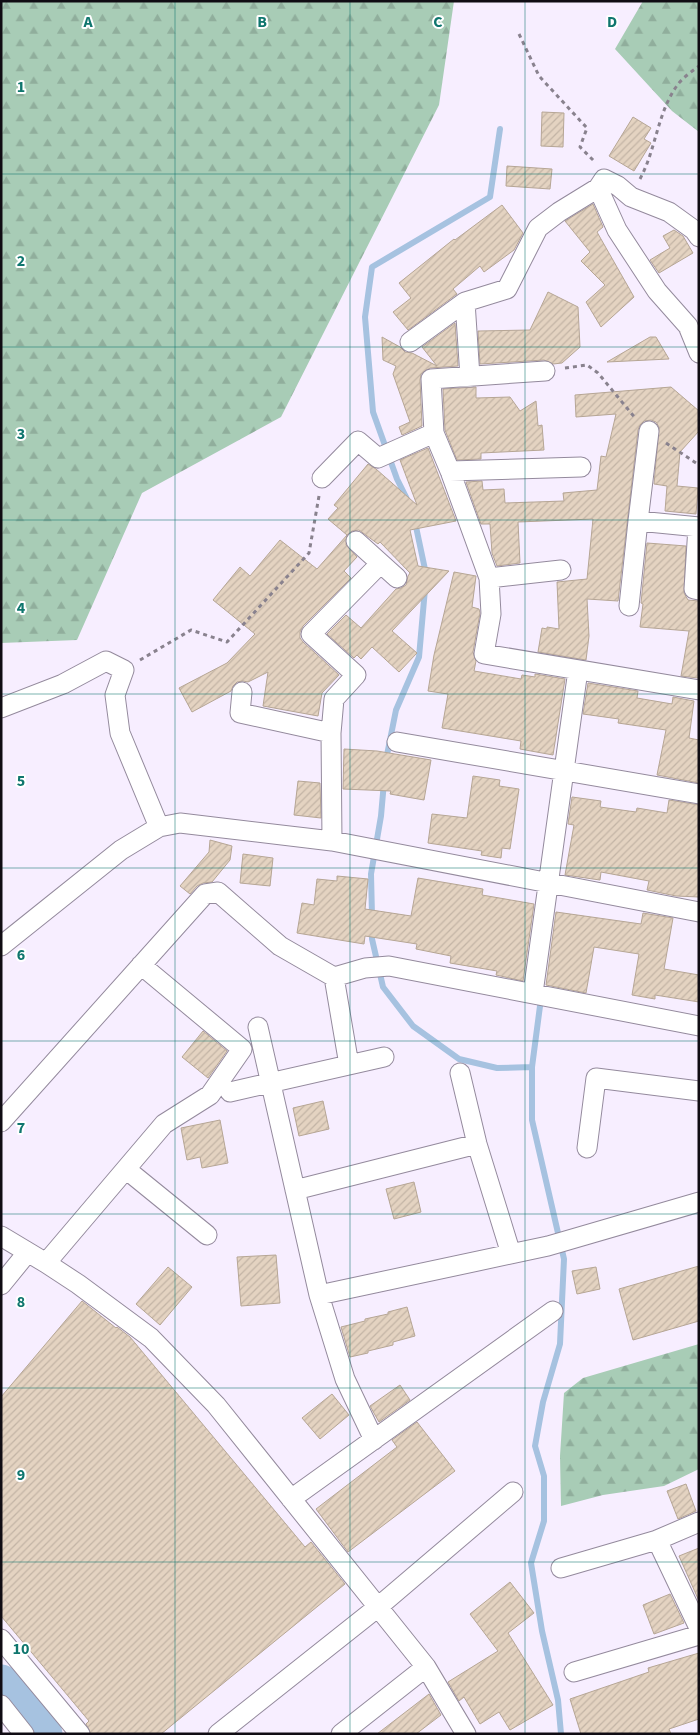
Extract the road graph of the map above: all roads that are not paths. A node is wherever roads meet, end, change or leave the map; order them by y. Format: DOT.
graph roads {
  1 [pos="598,188"];
  2 [pos="699,237"];
  3 [pos="465,302"];
  4 [pos="410,342"];
  5 [pos="699,353"];
  6 [pos="545,371"];
  7 [pos="470,376"];
  8 [pos="649,431"];
  9 [pos="434,433"];
  10 [pos="581,467"];
  11 [pos="450,472"];
  12 [pos="322,478"];
  13 [pos="638,521"];
  14 [pos="698,527"];
  15 [pos="356,541"];
  16 [pos="380,564"];
  17 [pos="561,570"];
  18 [pos="397,578"];
  19 [pos="488,578"];
  20 [pos="699,590"];
  21 [pos="630,606"];
  22 [pos="578,670"];
  23 [pos="699,690"];
  24 [pos="242,692"];
  25 [pos="1,708"];
  26 [pos="331,733"];
  27 [pos="397,742"];
  28 [pos="563,772"];
  29 [pos="699,794"];
  30 [pos="159,827"];
  31 [pos="332,841"];
  32 [pos="549,883"];
  33 [pos="699,912"];
  34 [pos="1,946"];
  35 [pos="141,965"];
  36 [pos="334,977"];
  37 [pos="533,993"];
  38 [pos="699,1026"];
  39 [pos="258,1027"];
  40 [pos="384,1057"];
  41 [pos="349,1065"];
  42 [pos="460,1073"];
  43 [pos="271,1083"];
  44 [pos="699,1091"];
  45 [pos="230,1092"];
  46 [pos="1,1122"];
  47 [pos="477,1144"];
  48 [pos="587,1148"];
  49 [pos="127,1170"];
  50 [pos="295,1190"];
  51 [pos="699,1202"];
  52 [pos="207,1235"];
  53 [pos="1,1236"];
  54 [pos="27,1252"];
  55 [pos="511,1254"];
  56 [pos="46,1263"];
  57 [pos="1,1285"];
  58 [pos="318,1295"];
  59 [pos="553,1311"];
  60 [pos="374,1440"];
  61 [pos="513,1492"];
  62 [pos="291,1499"];
  63 [pos="699,1522"];
  64 [pos="657,1540"];
  65 [pos="561,1568"];
  66 [pos="378,1607"];
  67 [pos="699,1628"];
  68 [pos="699,1635"];
  69 [pos="1,1639"];
  70 [pos="426,1668"];
  71 [pos="574,1672"];
  72 [pos="1,1705"];
  73 [pos="24,1734"];
  74 [pos="80,1734"];
  75 [pos="218,1734"];
  76 [pos="342,1734"];
  77 [pos="466,1734"];
  1 -- 2 [label="street"];
  1 -- 3 [label="street"];
  1 -- 5 [label="street"];
  3 -- 4 [label="street"];
  3 -- 7 [label="street"];
  6 -- 7 [label="street"];
  7 -- 9 [label="street"];
  8 -- 13 [label="street"];
  9 -- 11 [label="street"];
  9 -- 12 [label="street"];
  10 -- 11 [label="street"];
  11 -- 19 [label="street"];
  13 -- 14 [label="street"];
  13 -- 21 [label="street"];
  14 -- 20 [label="street"];
  15 -- 16 [label="street"];
  16 -- 18 [label="street"];
  16 -- 26 [label="street"];
  17 -- 19 [label="street"];
  19 -- 22 [label="street"];
  22 -- 23 [label="street"];
  22 -- 28 [label="street"];
  24 -- 26 [label="street"];
  25 -- 30 [label="street"];
  26 -- 31 [label="street"];
  27 -- 28 [label="street"];
  28 -- 29 [label="street"];
  28 -- 32 [label="street"];
  30 -- 31 [label="street"];
  30 -- 34 [label="street"];
  31 -- 32 [label="street"];
  32 -- 33 [label="street"];
  32 -- 37 [label="street"];
  35 -- 36 [label="street"];
  35 -- 46 [label="street"];
  35 -- 49 [label="street"];
  36 -- 37 [label="street"];
  36 -- 41 [label="street"];
  37 -- 38 [label="street"];
  39 -- 43 [label="street"];
  40 -- 41 [label="street"];
  41 -- 43 [label="street"];
  42 -- 47 [label="street"];
  43 -- 45 [label="street"];
  43 -- 50 [label="street"];
  44 -- 48 [label="street"];
  47 -- 50 [label="street"];
  47 -- 55 [label="street"];
  49 -- 52 [label="street"];
  49 -- 56 [label="street"];
  50 -- 58 [label="street"];
  51 -- 55 [label="street"];
  53 -- 54 [label="street"];
  54 -- 56 [label="street"];
  54 -- 57 [label="street"];
  55 -- 58 [label="street"];
  56 -- 62 [label="street"];
  58 -- 60 [label="street"];
  59 -- 60 [label="street"];
  60 -- 62 [label="street"];
  61 -- 66 [label="street"];
  62 -- 66 [label="street"];
  63 -- 64 [label="street"];
  64 -- 65 [label="street"];
  64 -- 67 [label="street"];
  66 -- 70 [label="street"];
  66 -- 75 [label="street"];
  68 -- 71 [label="street"];
  69 -- 74 [label="street"];
  70 -- 76 [label="street"];
  70 -- 77 [label="street"];
  72 -- 73 [label="street"];
}
